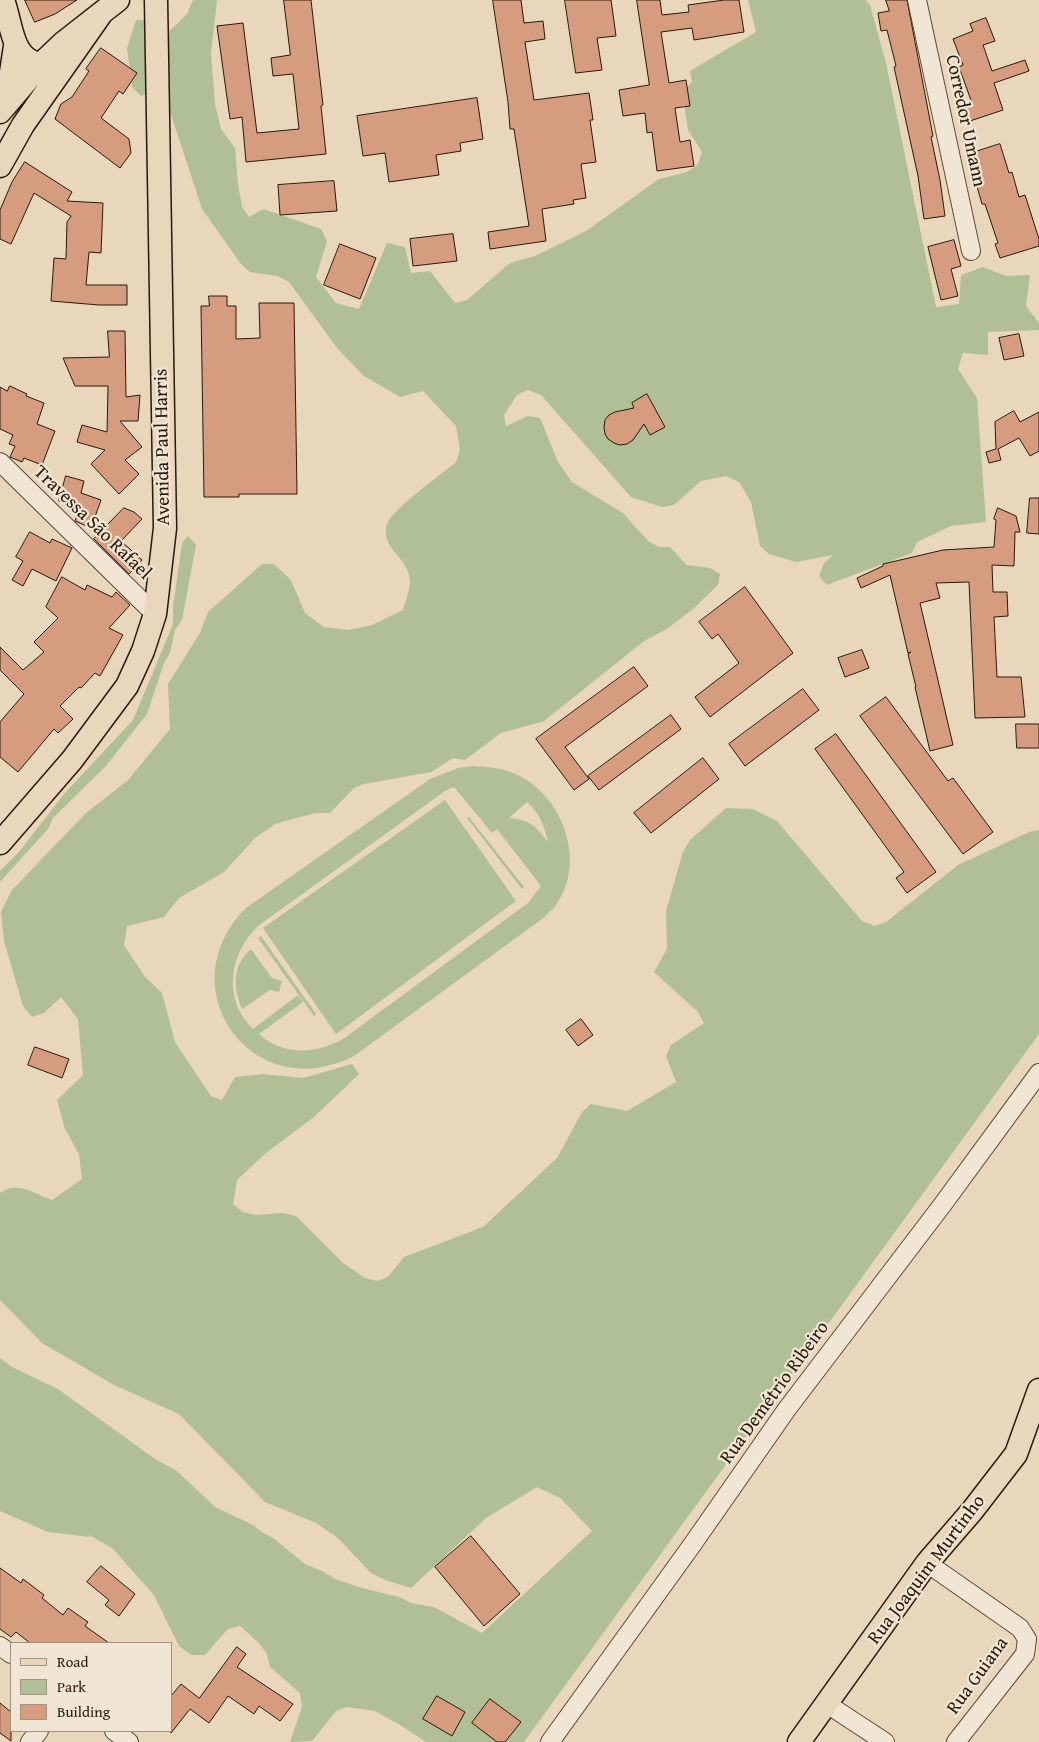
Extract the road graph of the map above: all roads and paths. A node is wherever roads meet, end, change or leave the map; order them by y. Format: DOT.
graph roads {
  1 [pos="156,0"];
  2 [pos="917,0"];
  3 [pos="6,7"];
  4 [pos="109,7"];
  5 [pos="15,46"];
  6 [pos="41,64"];
  7 [pos="0,69"];
  8 [pos="3,107"];
  9 [pos="0,125"];
  10 [pos="0,166"];
  11 [pos="971,251"];
  12 [pos="0,462"];
  13 [pos="155,614"];
  14 [pos="0,843"];
  15 [pos="1039,1073"];
  16 [pos="1039,1390"];
  17 [pos="928,1564"];
  18 [pos="827,1704"];
  19 [pos="38,1732"];
  20 [pos="115,1732"];
  21 [pos="30,1742"];
  22 [pos="129,1742"];
  23 [pos="550,1742"];
  24 [pos="799,1742"];
  25 [pos="884,1742"];
  26 [pos="956,1742"];
  1 -- 13 [label="main road, Avenida Paul Harris"];
  2 -- 11 [label="street, Corredor Umann"];
  3 -- 5 [label="main road"];
  3 -- 7 [label="main road"];
  4 -- 6 [label="main road"];
  4 -- 10 [label="main road"];
  5 -- 6 [label="main road"];
  5 -- 8 [label="main road"];
  6 -- 8 [label="main road"];
  8 -- 9 [label="main road"];
  12 -- 13 [label="street, Travessa São Rafael"];
  13 -- 14 [label="main road, Avenida Paul Harris"];
  15 -- 23 [label="street, Rua Demétrio Ribeiro"];
  16 -- 17 [label="main road, Rua Joaquim Murtinho"];
  17 -- 18 [label="main road, Rua Joaquim Murtinho"];
  17 -- 26 [label="street, Rua Guiana"];
  18 -- 24 [label="main road, Rua Joaquim Murtinho"];
  18 -- 25 [label="street"];
  19 -- 21 [label="street"];
  20 -- 22 [label="street"];
}
